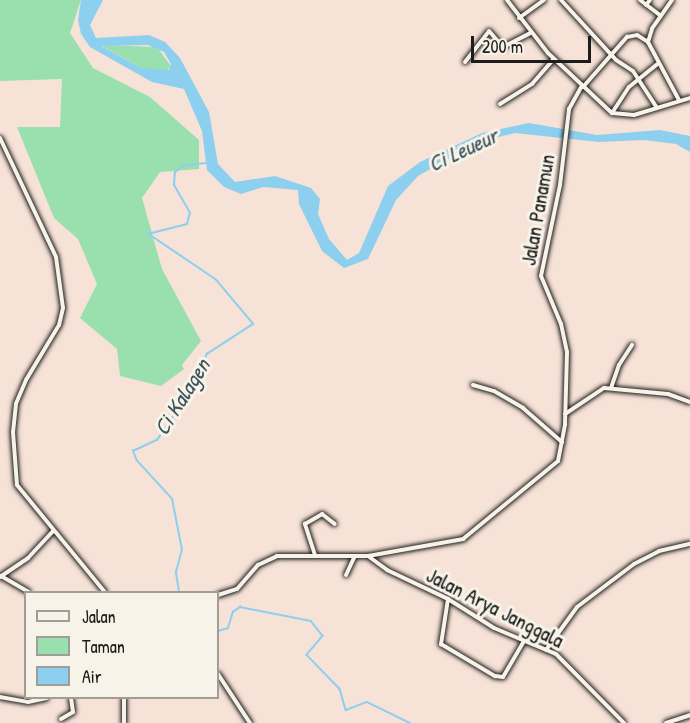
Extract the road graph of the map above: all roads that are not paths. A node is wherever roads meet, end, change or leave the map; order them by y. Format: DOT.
graph roads {
  1 [pos="507,0"];
  2 [pos="544,0"];
  3 [pos="561,0"];
  4 [pos="640,0"];
  5 [pos="650,0"];
  6 [pos="672,0"];
  7 [pos="646,5"];
  8 [pos="660,15"];
  9 [pos="519,18"];
  10 [pos="530,33"];
  11 [pos="648,42"];
  12 [pos="610,55"];
  13 [pos="554,59"];
  14 [pos="465,62"];
  15 [pos="657,64"];
  16 [pos="639,78"];
  17 [pos="582,86"];
  18 [pos="690,98"];
  19 [pos="679,100"];
  20 [pos="500,104"];
  21 [pos="657,108"];
  22 [pos="612,112"];
  23 [pos="0,138"];
  24 [pos="632,345"];
  25 [pos="473,385"];
  26 [pos="611,388"];
  27 [pos="690,402"];
  28 [pos="565,414"];
  29 [pos="562,442"];
  30 [pos="334,524"];
  31 [pos="53,531"];
  32 [pos="690,544"];
  33 [pos="315,555"];
  34 [pos="355,556"];
  35 [pos="368,556"];
  36 [pos="346,575"];
  37 [pos="0,576"];
  38 [pos="26,591"];
  39 [pos="103,591"];
  40 [pos="219,595"];
  41 [pos="448,598"];
  42 [pos="524,641"];
  43 [pos="546,650"];
  44 [pos="219,676"];
  45 [pos="0,697"];
  46 [pos="42,699"];
  47 [pos="70,699"];
  48 [pos="124,699"];
  49 [pos="690,715"];
  50 [pos="61,719"];
  51 [pos="124,723"];
  52 [pos="250,723"];
  53 [pos="624,723"];
  54 [pos="666,723"];
  1 -- 9 [label="street"];
  2 -- 9 [label="street"];
  3 -- 12 [label="street"];
  4 -- 7 [label="street"];
  5 -- 7 [label="street"];
  6 -- 8 [label="street"];
  7 -- 8 [label="street"];
  8 -- 11 [label="street"];
  9 -- 10 [label="street"];
  10 -- 13 [label="street"];
  10 -- 14 [label="street"];
  11 -- 12 [label="street, Jalan Panamun"];
  11 -- 15 [label="street"];
  12 -- 16 [label="street"];
  12 -- 17 [label="street, Jalan Panamun"];
  13 -- 17 [label="street"];
  13 -- 20 [label="street"];
  15 -- 16 [label="street"];
  15 -- 19 [label="street"];
  16 -- 21 [label="street"];
  16 -- 22 [label="street"];
  17 -- 22 [label="street"];
  17 -- 28 [label="street, Jalan Panamun"];
  18 -- 19 [label="street"];
  19 -- 21 [label="street"];
  21 -- 22 [label="street"];
  23 -- 31 [label="street"];
  24 -- 26 [label="street"];
  25 -- 29 [label="street"];
  26 -- 27 [label="street"];
  26 -- 28 [label="street"];
  28 -- 29 [label="street, Jalan Panamun"];
  29 -- 35 [label="street, Jalan Panamun"];
  30 -- 33 [label="street"];
  31 -- 37 [label="street"];
  31 -- 39 [label="street"];
  32 -- 43 [label="street"];
  33 -- 34 [label="street, Jalan Panamun"];
  33 -- 40 [label="street, Jalan Panamun"];
  34 -- 35 [label="street, Jalan Panamun"];
  34 -- 36 [label="street"];
  35 -- 41 [label="street, Jalan Arya Janggala"];
  37 -- 38 [label="street"];
  41 -- 42 [label="street, Jalan Arya Janggala"];
  41 -- 42 [label="street"];
  42 -- 43 [label="street, Jalan Arya Janggala"];
  43 -- 53 [label="street, Jalan Arya Janggala"];
  44 -- 52 [label="street"];
  45 -- 46 [label="street"];
  47 -- 50 [label="street"];
  48 -- 51 [label="street"];
  49 -- 54 [label="street"];
}
